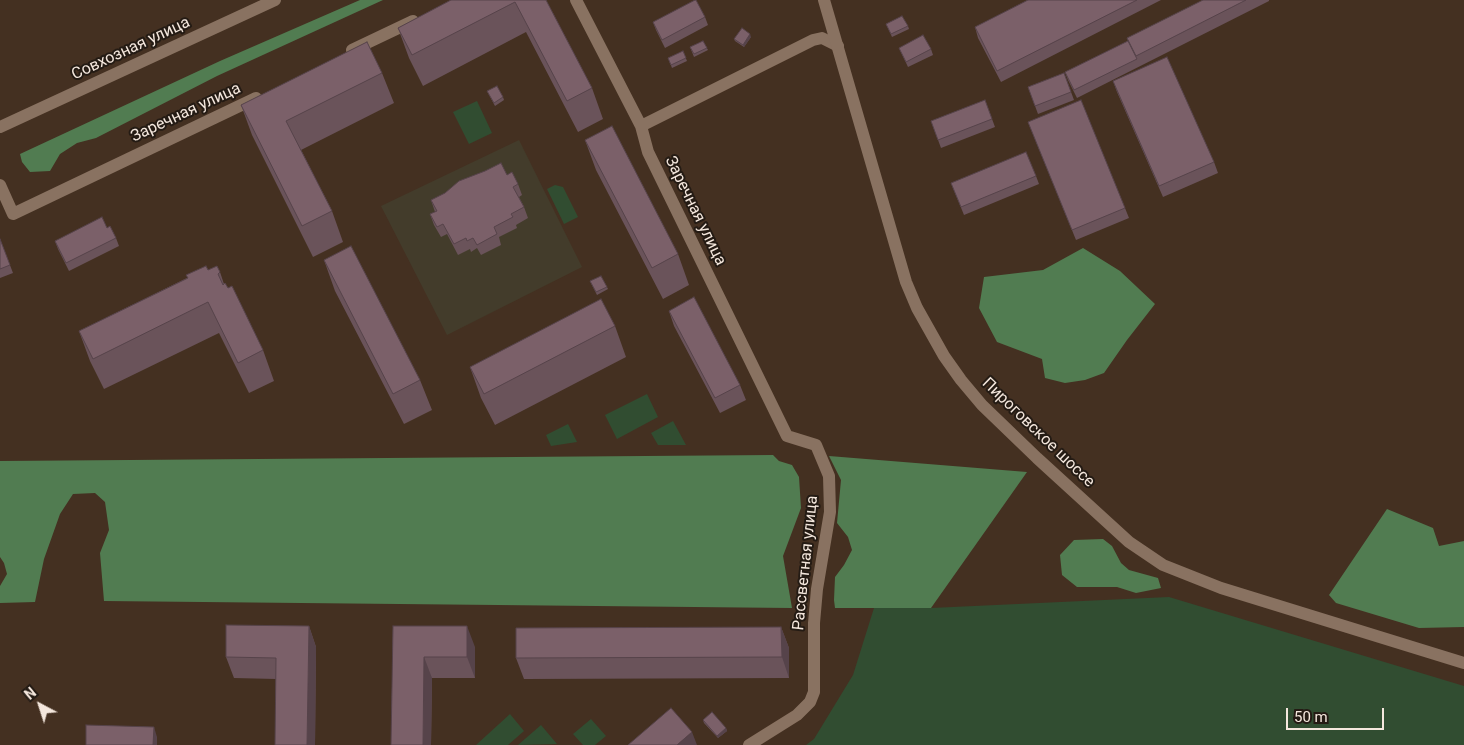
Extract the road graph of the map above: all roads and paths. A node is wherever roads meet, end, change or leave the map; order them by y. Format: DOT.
graph roads {
  1 [pos="275,0"];
  2 [pos="576,0"];
  3 [pos="824,0"];
  4 [pos="422,16"];
  5 [pos="829,18"];
  6 [pos="812,40"];
  7 [pos="838,46"];
  8 [pos="337,58"];
  9 [pos="267,92"];
  10 [pos="641,126"];
  11 [pos="0,127"];
  12 [pos="0,185"];
  13 [pos="786,436"];
  14 [pos="1464,663"];
  15 [pos="749,745"];
  1 -- 11 [label="street, Совхозная улица"];
  2 -- 10 [label="street, Заречная улица"];
  3 -- 5 [label="street, Пироговское шоссе"];
  4 -- 8 [label="street"];
  5 -- 6 [label="street"];
  5 -- 7 [label="street, Пироговское шоссе"];
  6 -- 7 [label="street"];
  6 -- 10 [label="street"];
  7 -- 14 [label="street, Пироговское шоссе"];
  9 -- 12 [label="street, Заречная улица"];
  10 -- 13 [label="street, Заречная улица"];
  13 -- 15 [label="street, Рассветная улица"];
}
